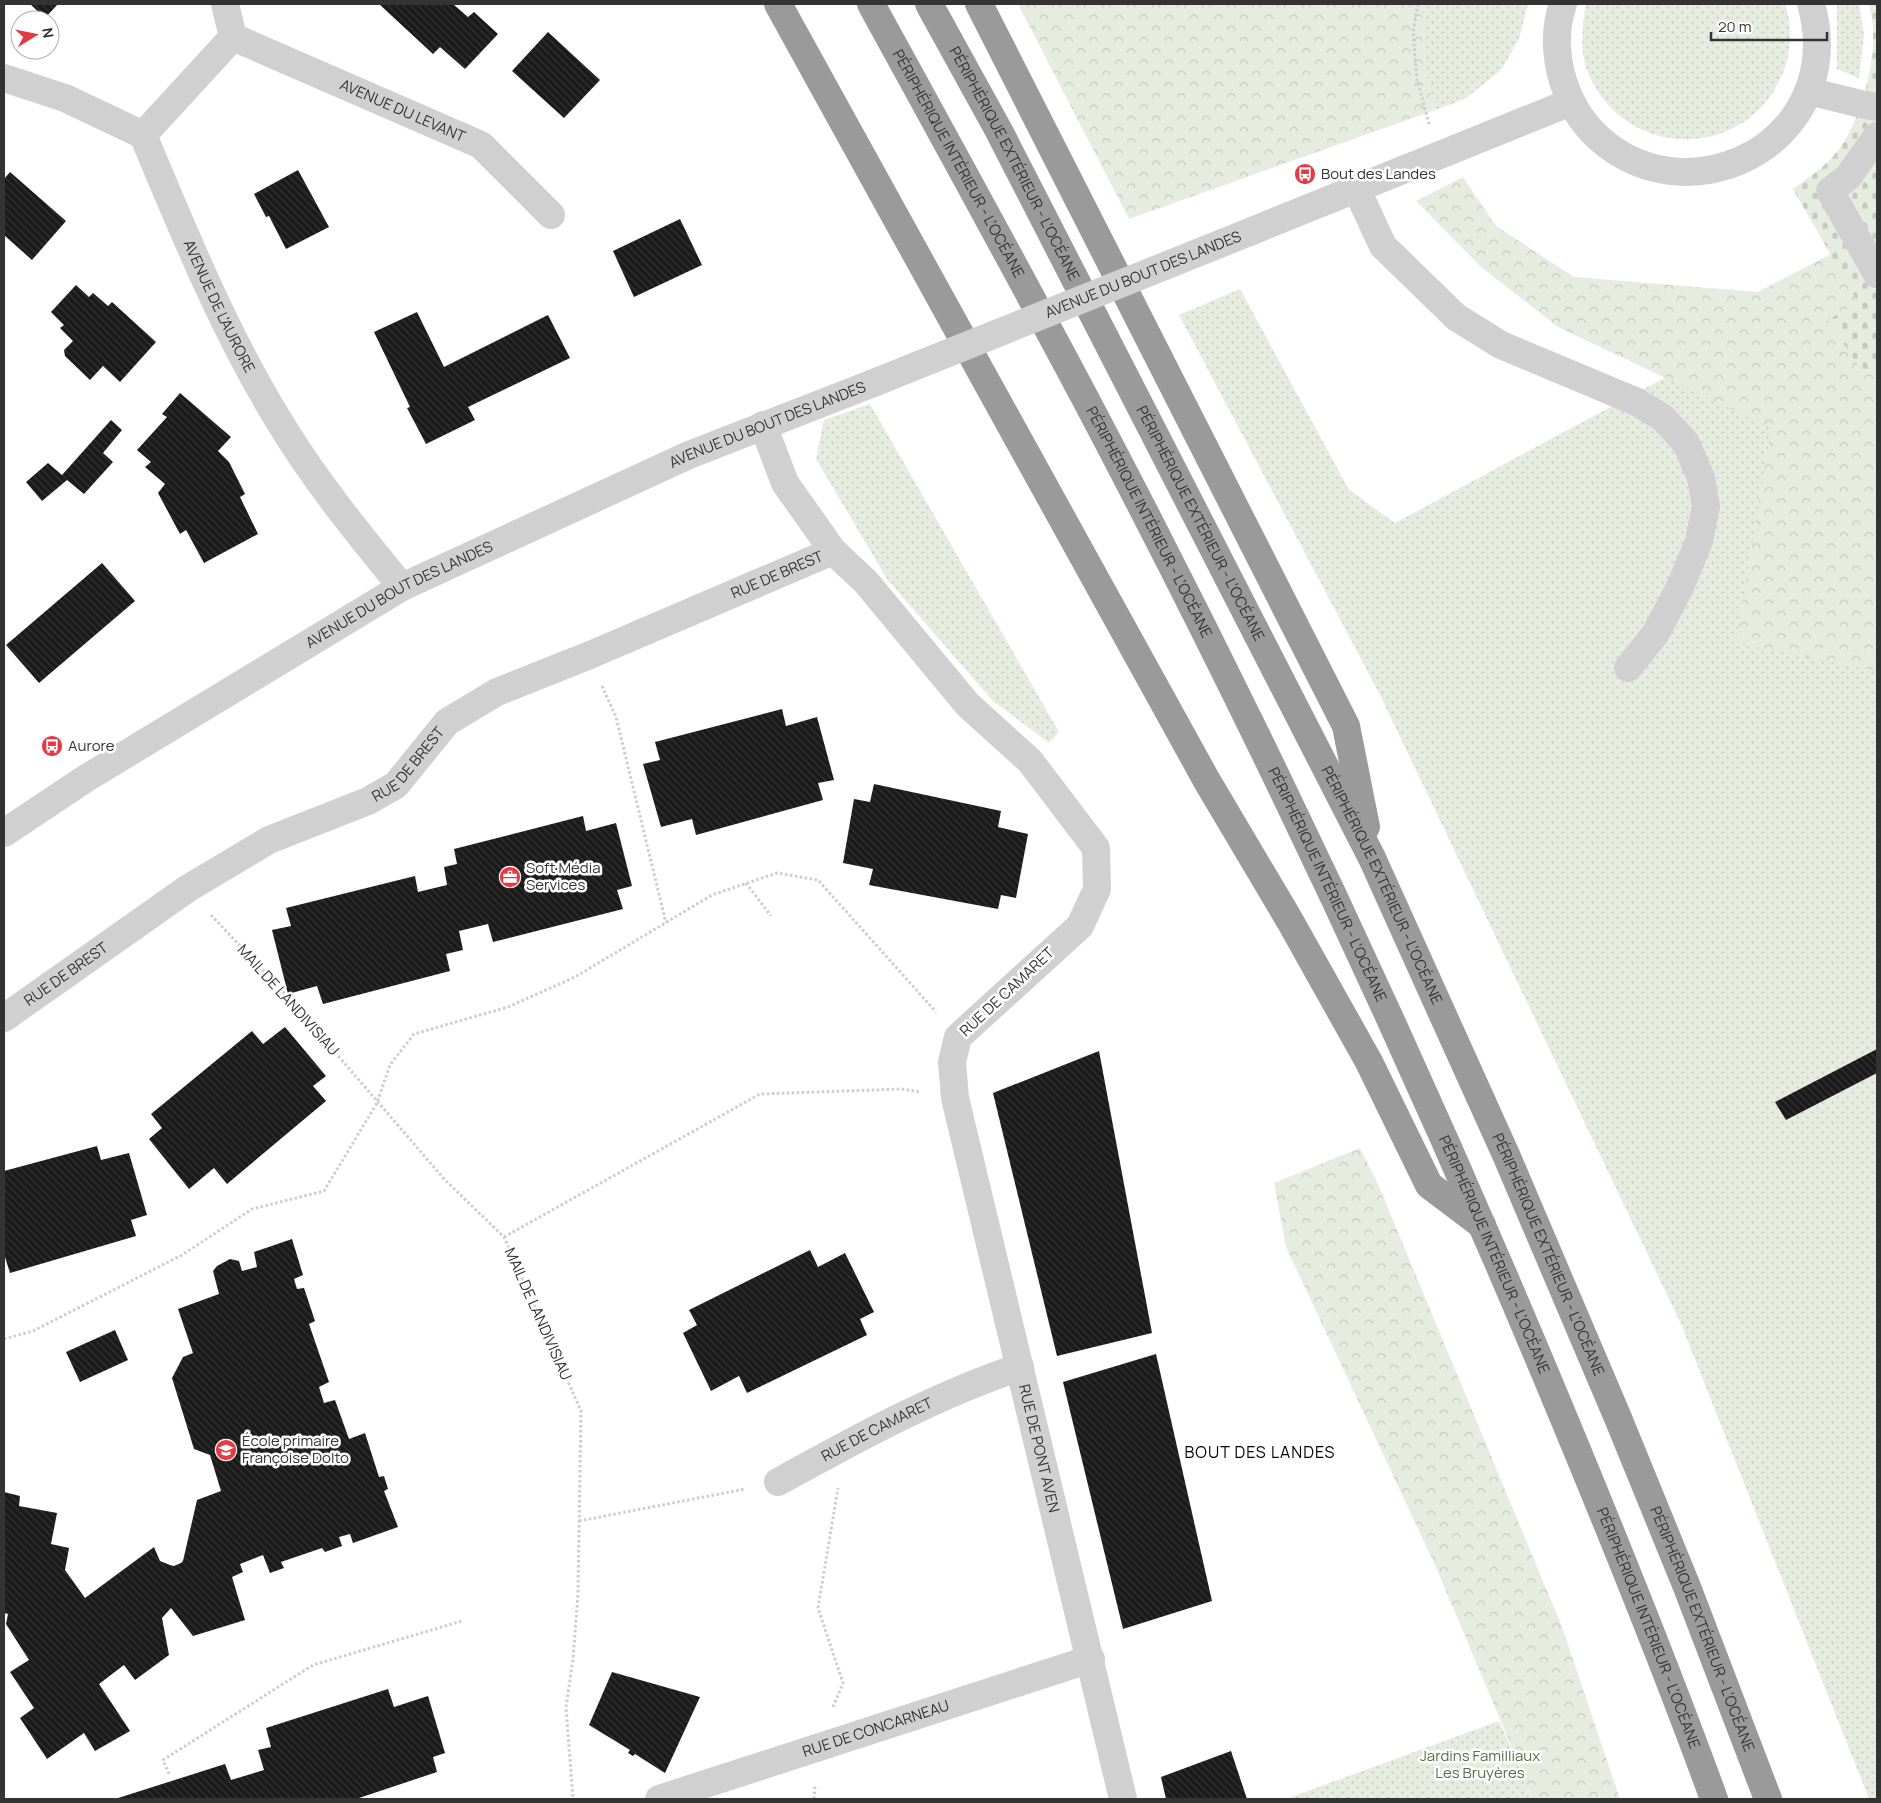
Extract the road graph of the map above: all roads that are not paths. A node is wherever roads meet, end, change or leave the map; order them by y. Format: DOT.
graph roads {
  1 [pos="225,4"];
  2 [pos="778,4"];
  3 [pos="870,4"];
  4 [pos="929,4"];
  5 [pos="979,4"];
  6 [pos="1563,4"];
  7 [pos="1811,4"];
  8 [pos="233,37"];
  9 [pos="4,78"];
  10 [pos="1808,91"];
  11 [pos="1571,102"];
  12 [pos="1877,107"];
  13 [pos="143,135"];
  14 [pos="1877,136"];
  15 [pos="1357,190"];
  16 [pos="551,215"];
  17 [pos="1877,274"];
  18 [pos="763,425"];
  19 [pos="833,551"];
  20 [pos="402,587"];
  21 [pos="1628,668"];
  22 [pos="4,833"];
  23 [pos="1372,858"];
  24 [pos="1080,926"];
  25 [pos="4,1018"];
  26 [pos="955,1098"];
  27 [pos="1483,1226"];
  28 [pos="1020,1367"];
  29 [pos="778,1482"];
  30 [pos="1091,1659"];
  31 [pos="659,1799"];
  32 [pos="1124,1799"];
  33 [pos="1714,1799"];
  34 [pos="1768,1799"];
  1 -- 8 [label="street"];
  2 -- 27 [label="highway"];
  3 -- 27 [label="highway, PÉRIPHÉRIQUE INTÉRIEUR - L’OCÉANE"];
  4 -- 23 [label="highway, PÉRIPHÉRIQUE EXTÉRIEUR - L’OCÉANE"];
  5 -- 23 [label="highway"];
  6 -- 11 [label="street"];
  7 -- 10 [label="street"];
  8 -- 13 [label="street"];
  8 -- 16 [label="street, AVENUE DU LEVANT"];
  9 -- 13 [label="street"];
  10 -- 11 [label="street"];
  10 -- 12 [label="street"];
  11 -- 15 [label="street, AVENUE DU BOUT DES LANDES"];
  13 -- 20 [label="street, AVENUE DE L'AURORE"];
  14 -- 17 [label="street"];
  15 -- 18 [label="street, AVENUE DU BOUT DES LANDES, bridge"];
  15 -- 21 [label="street"];
  18 -- 19 [label="street, RUE DE BREST"];
  18 -- 20 [label="street, AVENUE DU BOUT DES LANDES"];
  19 -- 24 [label="street, RUE DE BREST"];
  19 -- 25 [label="street, RUE DE BREST"];
  20 -- 22 [label="street, AVENUE DU BOUT DES LANDES"];
  23 -- 34 [label="highway, PÉRIPHÉRIQUE EXTÉRIEUR - L’OCÉANE"];
  24 -- 26 [label="street, RUE DE CAMARET"];
  26 -- 28 [label="street, RUE DE PONT AVEN"];
  27 -- 33 [label="highway, PÉRIPHÉRIQUE INTÉRIEUR - L’OCÉANE"];
  28 -- 29 [label="street, RUE DE CAMARET"];
  28 -- 30 [label="street, RUE DE PONT AVEN"];
  30 -- 31 [label="street, RUE DE CONCARNEAU"];
  30 -- 32 [label="street, RUE DE PONT AVEN"];
}
